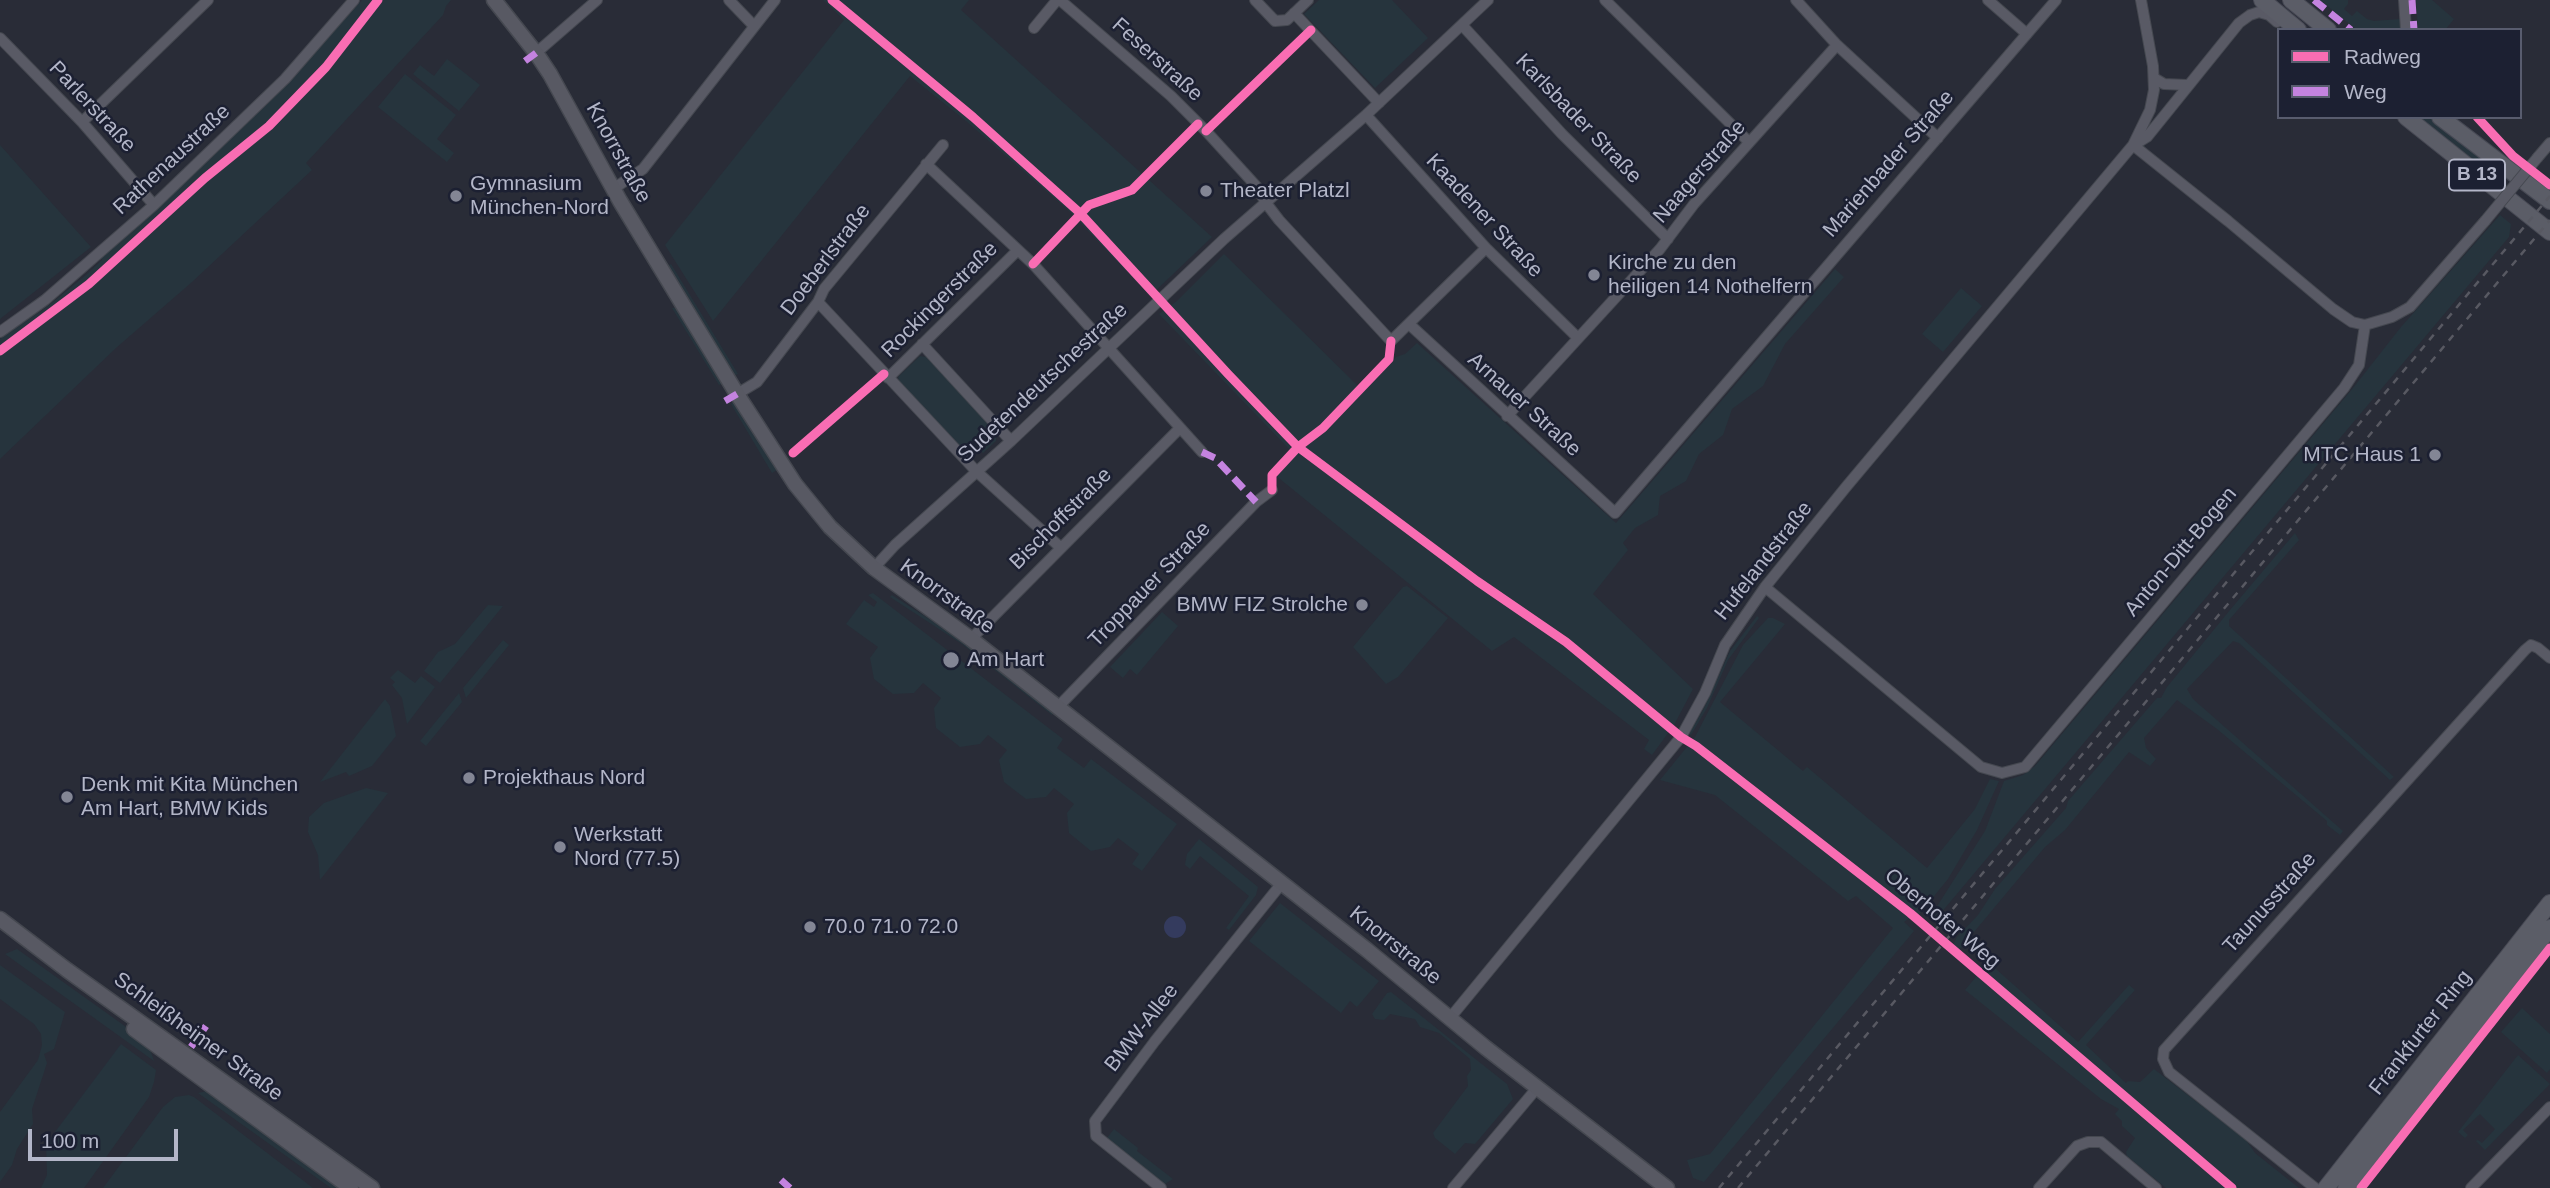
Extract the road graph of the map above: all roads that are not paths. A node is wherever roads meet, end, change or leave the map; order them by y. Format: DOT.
graph roads {
  1 [pos="208,0"];
  2 [pos="354,0"];
  3 [pos="494,0"];
  4 [pos="597,0"];
  5 [pos="729,0"];
  6 [pos="775,0"];
  7 [pos="1058,0"];
  8 [pos="1255,0"];
  9 [pos="1308,0"];
  10 [pos="1488,0"];
  11 [pos="1605,0"];
  12 [pos="1796,0"];
  13 [pos="1988,0"];
  14 [pos="2056,0"];
  15 [pos="2141,0"];
  16 [pos="2262,0"];
  17 [pos="2291,0"];
  18 [pos="2403,0"];
  19 [pos="1294,13"];
  20 [pos="1462,24"];
  21 [pos="754,26"];
  22 [pos="1034,28"];
  23 [pos="2284,28"];
  24 [pos="2296,28"];
  25 [pos="2326,28"];
  26 [pos="2406,28"];
  27 [pos="2027,34"];
  28 [pos="0,38"];
  29 [pos="1838,46"];
  30 [pos="536,52"];
  31 [pos="2154,78"];
  32 [pos="2187,86"];
  33 [pos="1379,103"];
  34 [pos="1366,115"];
  35 [pos="2409,119"];
  36 [pos="2443,119"];
  37 [pos="2455,119"];
  38 [pos="82,122"];
  39 [pos="1938,138"];
  40 [pos="2468,138"];
  41 [pos="1749,142"];
  42 [pos="2550,143"];
  43 [pos="943,145"];
  44 [pos="2133,145"];
  45 [pos="926,164"];
  46 [pos="613,189"];
  47 [pos="2550,201"];
  48 [pos="1266,203"];
  49 [pos="154,205"];
  50 [pos="2550,232"];
  51 [pos="1668,239"];
  52 [pos="1486,248"];
  53 [pos="1018,250"];
  54 [pos="818,302"];
  55 [pos="1409,324"];
  56 [pos="2365,325"];
  57 [pos="0,332"];
  58 [pos="1578,338"];
  59 [pos="922,344"];
  60 [pos="1109,348"];
  61 [pos="888,378"];
  62 [pos="737,394"];
  63 [pos="1507,416"];
  64 [pos="1181,428"];
  65 [pos="1012,441"];
  66 [pos="1202,452"];
  67 [pos="976,471"];
  68 [pos="1272,490"];
  69 [pos="1615,513"];
  70 [pos="1060,547"];
  71 [pos="874,568"];
  72 [pos="1765,587"];
  73 [pos="971,639"];
  74 [pos="2550,658"];
  75 [pos="1057,708"];
  76 [pos="1282,883"];
  77 [pos="2550,903"];
  78 [pos="0,919"];
  79 [pos="2550,928"];
  80 [pos="0,931"];
  81 [pos="1450,1018"];
  82 [pos="1537,1088"];
  83 [pos="2550,1107"];
  84 [pos="351,1188"];
  85 [pos="372,1188"];
  86 [pos="1161,1188"];
  87 [pos="1453,1188"];
  88 [pos="1667,1188"];
  89 [pos="2039,1188"];
  90 [pos="2156,1188"];
  91 [pos="2315,1188"];
  92 [pos="2326,1188"];
  93 [pos="2346,1188"];
  94 [pos="2471,1188"];
  1 -- 38 [label="street"];
  2 -- 49 [label="street, Rathenaustraße"];
  3 -- 30 [label="street, Knorrstraße"];
  4 -- 30 [label="street"];
  5 -- 21 [label="street"];
  6 -- 21 [label="street"];
  7 -- 22 [label="street"];
  7 -- 48 [label="street, Feserstraße"];
  8 -- 19 [label="street"];
  9 -- 19 [label="street"];
  10 -- 20 [label="street, Sudetendeutschestraße"];
  11 -- 41 [label="street"];
  12 -- 29 [label="street"];
  13 -- 27 [label="street"];
  14 -- 27 [label="street, Marienbader Straße"];
  15 -- 31 [label="street, Hufelandstraße"];
  16 -- 24 [label="main road"];
  17 -- 25 [label="main road"];
  18 -- 26 [label="street"];
  19 -- 33 [label="street"];
  20 -- 33 [label="street, Sudetendeutschestraße"];
  20 -- 51 [label="street, Karlsbader Straße"];
  21 -- 46 [label="street"];
  23 -- 32 [label="street, Hufelandstraße"];
  27 -- 39 [label="street, Marienbader Straße"];
  28 -- 38 [label="street, Parlerstraße"];
  29 -- 39 [label="street"];
  29 -- 41 [label="street, Naagerstraße"];
  30 -- 46 [label="street, Knorrstraße"];
  31 -- 32 [label="street"];
  31 -- 44 [label="street, Hufelandstraße"];
  32 -- 44 [label="street, Hufelandstraße"];
  33 -- 34 [label="street, Sudetendeutschestraße"];
  34 -- 48 [label="street, Sudetendeutschestraße"];
  34 -- 52 [label="street, Kaadener Straße"];
  35 -- 50 [label="main road, B 13"];
  36 -- 40 [label="main road, B 13"];
  37 -- 40 [label="street"];
  38 -- 49 [label="street, Parlerstraße"];
  39 -- 69 [label="street, Marienbader Straße"];
  40 -- 47 [label="main road, B 13"];
  41 -- 51 [label="street, Naagerstraße"];
  42 -- 56 [label="street, bridge"];
  43 -- 45 [label="street, Doeberlstraße"];
  44 -- 56 [label="street"];
  44 -- 72 [label="street, Hufelandstraße"];
  45 -- 53 [label="street"];
  45 -- 54 [label="street, Doeberlstraße"];
  46 -- 62 [label="street, Knorrstraße"];
  48 -- 55 [label="street, Feserstraße"];
  48 -- 60 [label="street, Sudetendeutschestraße"];
  49 -- 57 [label="street, Rathenaustraße"];
  51 -- 58 [label="street, Naagerstraße"];
  52 -- 55 [label="street"];
  52 -- 58 [label="street, Kaadener Straße"];
  53 -- 59 [label="street, Rockingerstraße"];
  53 -- 60 [label="street"];
  54 -- 61 [label="street"];
  54 -- 62 [label="street, Doeberlstraße"];
  55 -- 63 [label="street, Arnauer Straße"];
  56 -- 72 [label="street, Anton-Ditt-Bogen"];
  58 -- 63 [label="street, Naagerstraße"];
  59 -- 61 [label="street, Rockingerstraße"];
  59 -- 65 [label="street"];
  60 -- 64 [label="street"];
  60 -- 65 [label="street, Sudetendeutschestraße"];
  61 -- 67 [label="street"];
  62 -- 71 [label="street, Knorrstraße"];
  63 -- 69 [label="street, Arnauer Straße"];
  64 -- 66 [label="street"];
  64 -- 70 [label="street, Bischoffstraße"];
  65 -- 67 [label="street, Sudetendeutschestraße"];
  67 -- 70 [label="street"];
  67 -- 71 [label="street, Sudetendeutschestraße"];
  68 -- 75 [label="street, Troppauer Straße"];
  70 -- 73 [label="street, Bischoffstraße"];
  71 -- 73 [label="street, Knorrstraße"];
  72 -- 81 [label="street, Hufelandstraße"];
  73 -- 75 [label="street, Knorrstraße"];
  74 -- 91 [label="street, Taunusstraße"];
  75 -- 76 [label="street, Knorrstraße"];
  76 -- 81 [label="street, Knorrstraße"];
  76 -- 86 [label="street, BMW-Allee"];
  77 -- 92 [label="main road, Frankfurter Ring"];
  78 -- 85 [label="street, Schleißheimer Straße"];
  79 -- 93 [label="main road, Frankfurter Ring"];
  80 -- 84 [label="street, Schleißheimer Straße"];
  81 -- 82 [label="street, Knorrstraße"];
  82 -- 87 [label="street"];
  82 -- 88 [label="street, Knorrstraße"];
  83 -- 94 [label="street"];
  89 -- 90 [label="street"];
}
